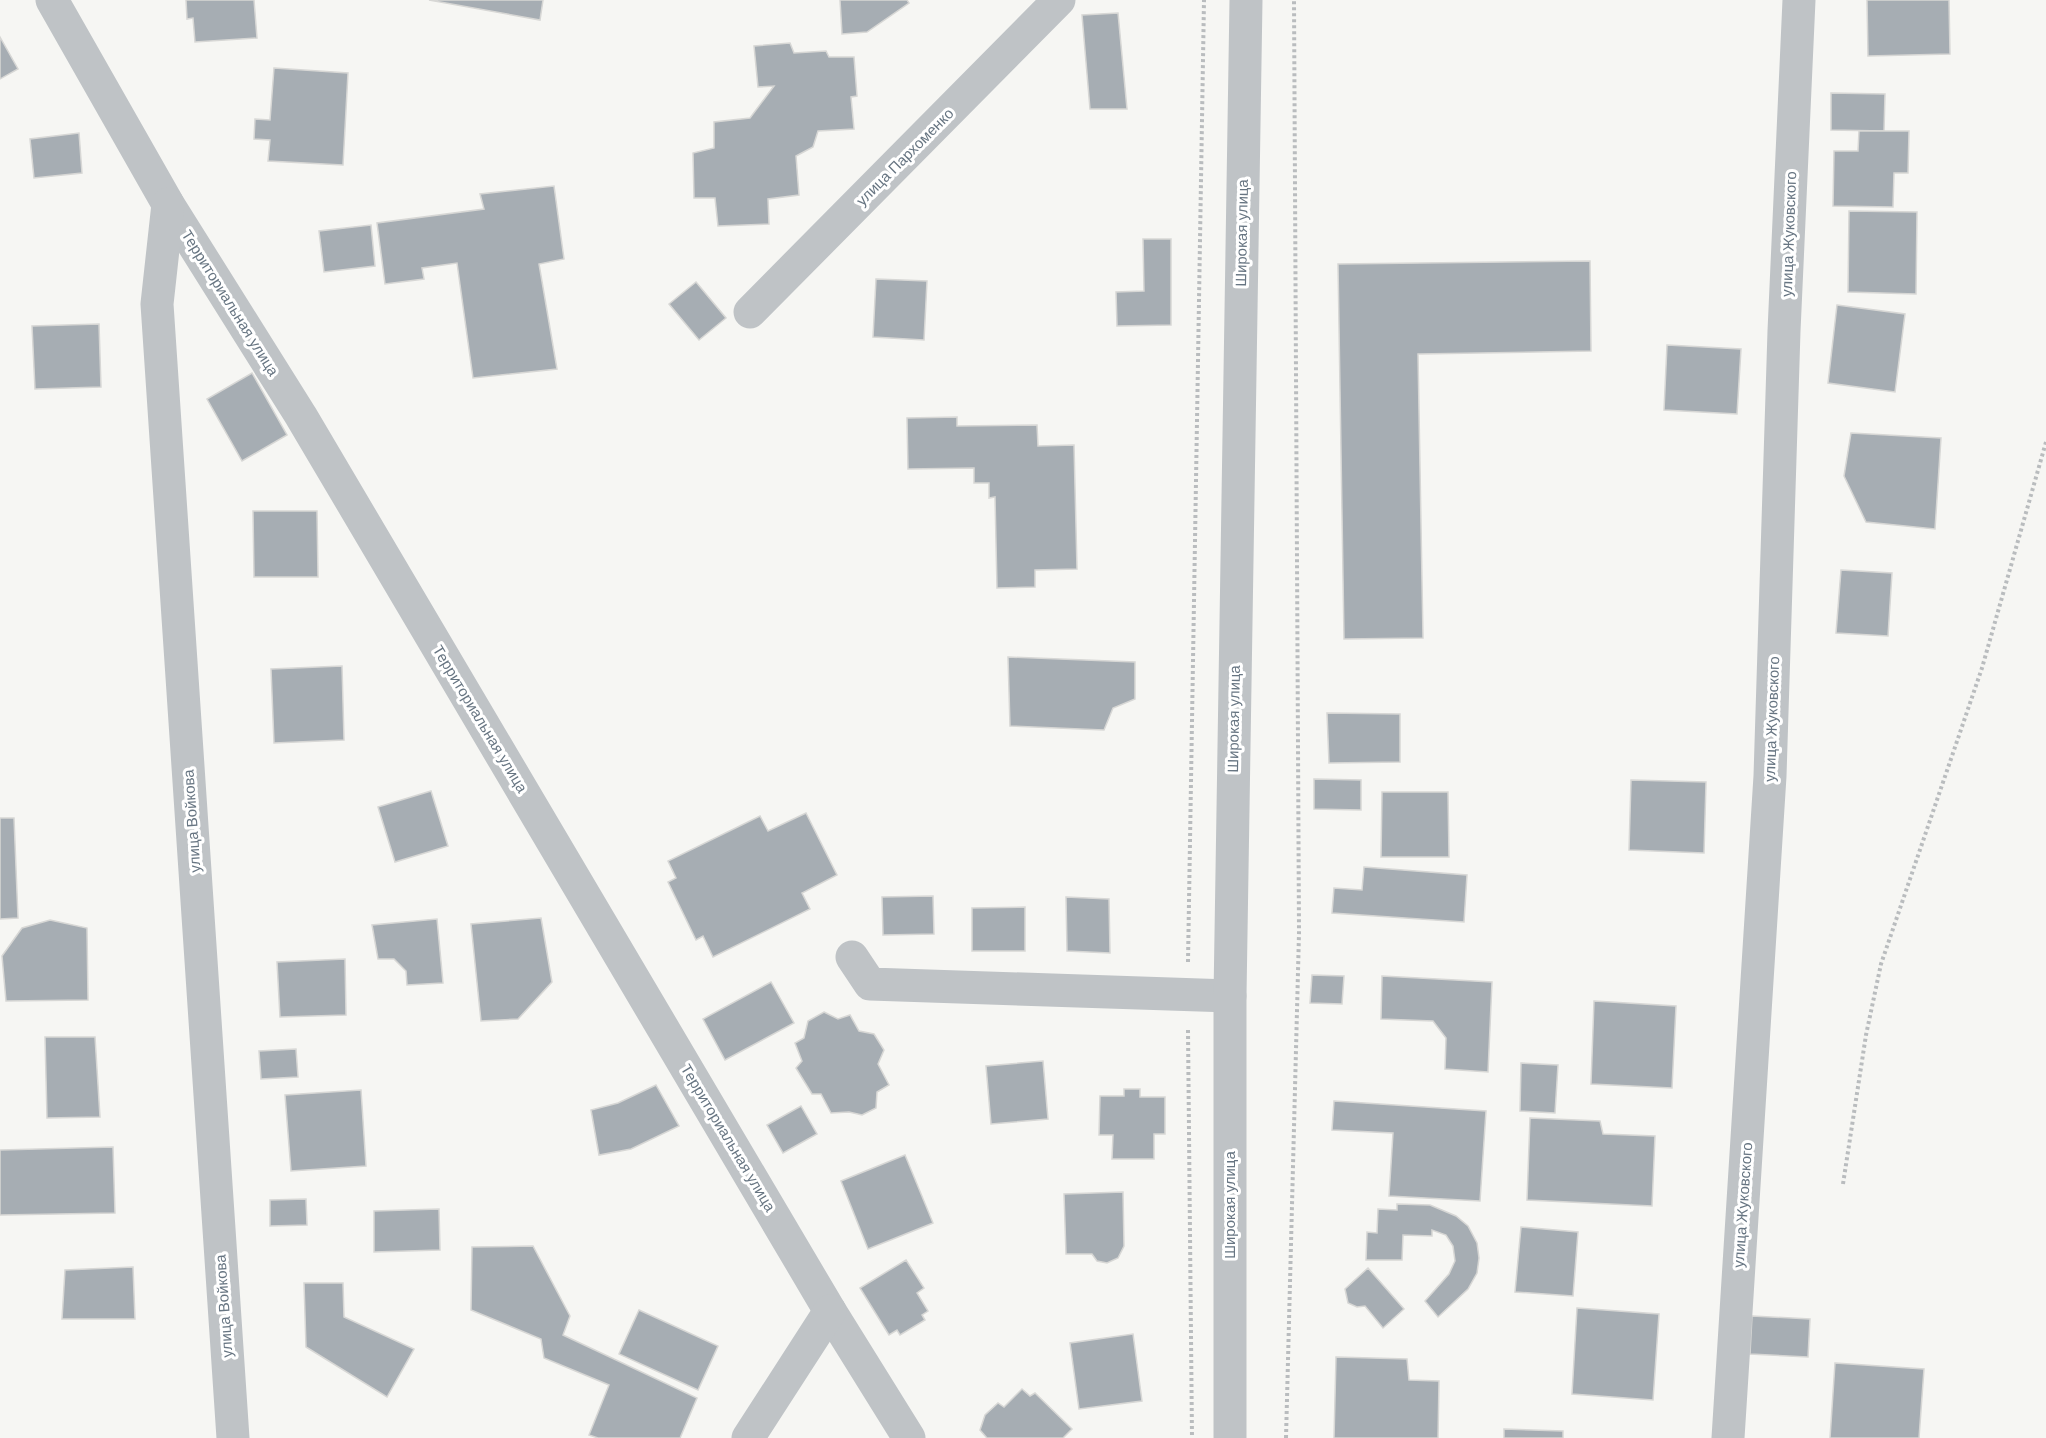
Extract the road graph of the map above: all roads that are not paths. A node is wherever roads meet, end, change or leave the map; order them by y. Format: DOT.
graph roads {
  1 [pos="52,0"];
  2 [pos="1059,0"];
  3 [pos="1246,0"];
  4 [pos="1798,0"];
  5 [pos="168,204"];
  6 [pos="750,312"];
  7 [pos="852,957"];
  8 [pos="1230,996"];
  9 [pos="830,1311"];
  10 [pos="233,1438"];
  11 [pos="748,1438"];
  12 [pos="909,1438"];
  13 [pos="1230,1438"];
  14 [pos="1728,1438"];
  1 -- 5 [label="street, Территориальная улица"];
  2 -- 6 [label="street, улица Пархоменко"];
  3 -- 8 [label="street, Широкая улица"];
  4 -- 14 [label="street, улица Жуковского"];
  5 -- 9 [label="street, Территориальная улица"];
  5 -- 10 [label="street, улица Войкова"];
  7 -- 8 [label="street"];
  8 -- 13 [label="street, Широкая улица"];
  9 -- 11 [label="street"];
  9 -- 12 [label="street, Территориальная улица"];
}
